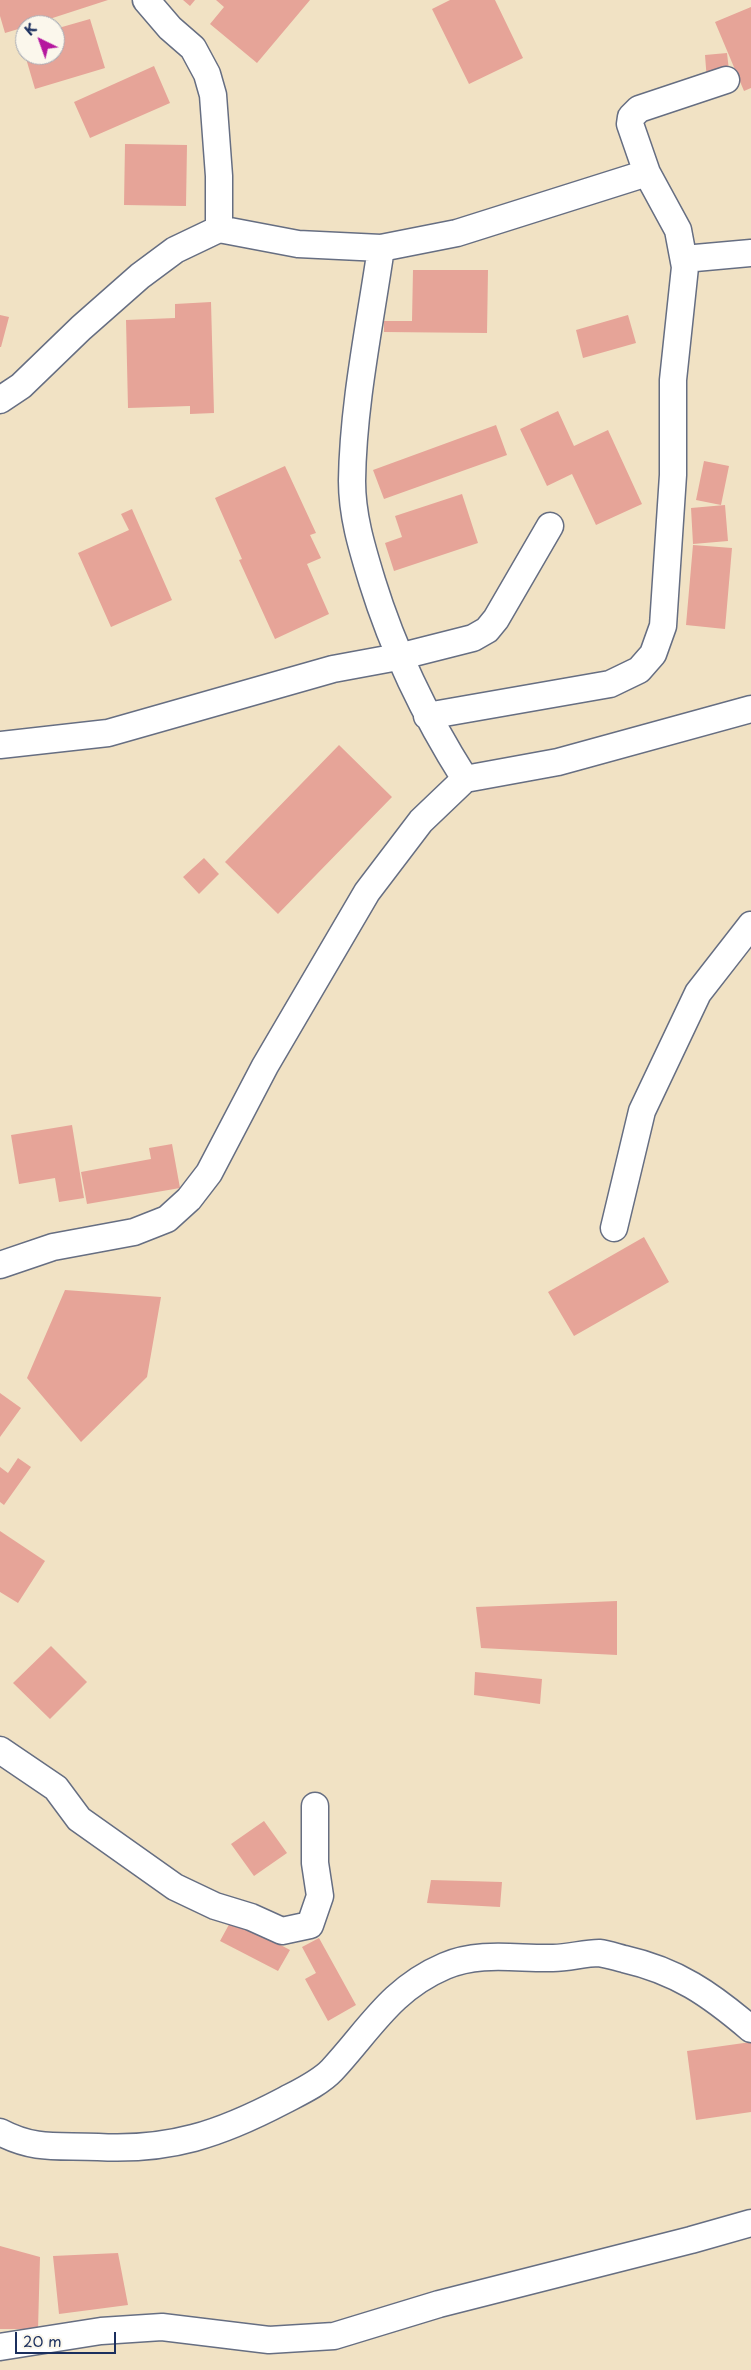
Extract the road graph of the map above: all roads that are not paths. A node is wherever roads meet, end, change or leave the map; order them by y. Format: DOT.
graph roads {
  1 [pos="146,0"];
  2 [pos="726,80"];
  3 [pos="647,173"];
  4 [pos="219,229"];
  5 [pos="381,248"];
  6 [pos="751,253"];
  7 [pos="684,258"];
  8 [pos="0,400"];
  9 [pos="550,526"];
  10 [pos="398,657"];
  11 [pos="751,709"];
  12 [pos="427,716"];
  13 [pos="0,745"];
  14 [pos="465,779"];
  15 [pos="751,925"];
  16 [pos="614,1228"];
  17 [pos="0,1265"];
  18 [pos="0,1750"];
  19 [pos="315,1806"];
  20 [pos="751,2029"];
  21 [pos="0,2132"];
  22 [pos="751,2223"];
  23 [pos="0,2347"];
  1 -- 4 [label="street"];
  2 -- 3 [label="street"];
  3 -- 5 [label="street"];
  3 -- 7 [label="street"];
  4 -- 5 [label="street"];
  4 -- 8 [label="street"];
  5 -- 10 [label="street"];
  6 -- 7 [label="street"];
  7 -- 12 [label="street"];
  9 -- 10 [label="street"];
  10 -- 12 [label="street"];
  10 -- 13 [label="street"];
  11 -- 14 [label="street"];
  12 -- 14 [label="street"];
  14 -- 17 [label="street"];
  15 -- 16 [label="street"];
  18 -- 19 [label="street"];
  20 -- 21 [label="street"];
  22 -- 23 [label="street"];
}
